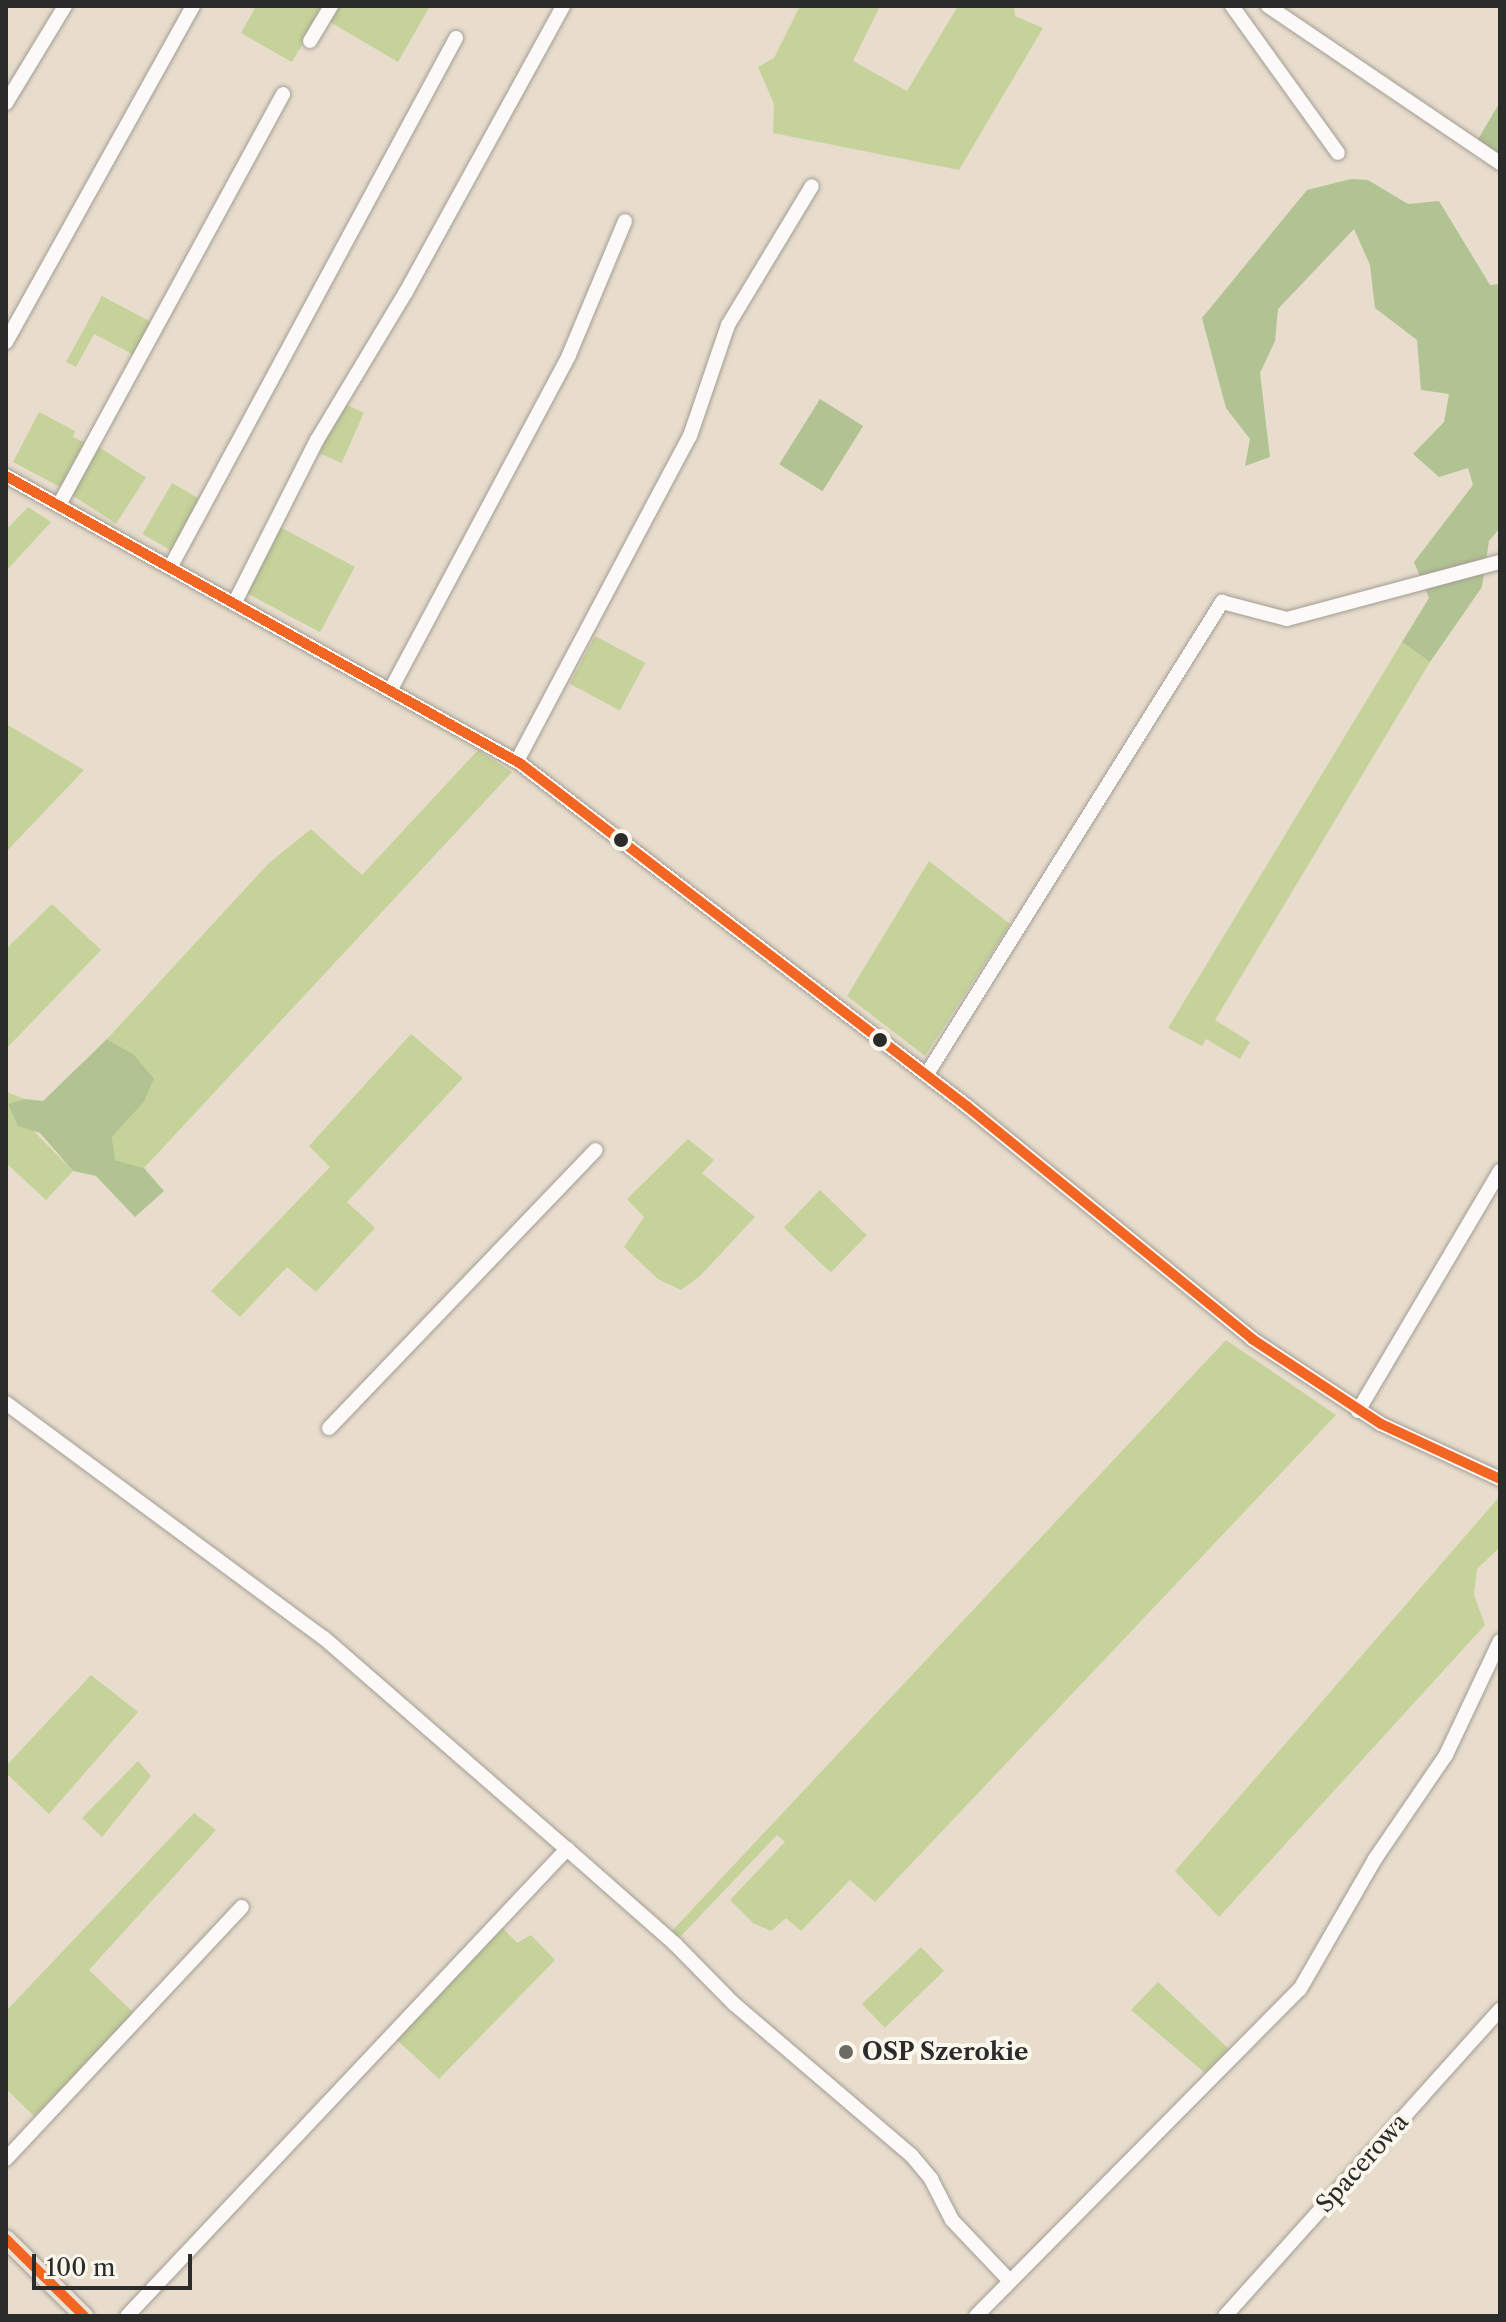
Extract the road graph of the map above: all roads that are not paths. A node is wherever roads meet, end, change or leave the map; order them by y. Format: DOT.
graph roads {
  1 [pos="65,6"];
  2 [pos="193,6"];
  3 [pos="331,6"];
  4 [pos="563,6"];
  5 [pos="1232,6"];
  6 [pos="1268,6"];
  7 [pos="456,38"];
  8 [pos="310,41"];
  9 [pos="283,94"];
  10 [pos="6,103"];
  11 [pos="1338,153"];
  12 [pos="1500,163"];
  13 [pos="812,186"];
  14 [pos="625,221"];
  15 [pos="6,342"];
  16 [pos="6,476"];
  17 [pos="59,505"];
  18 [pos="1500,562"];
  19 [pos="171,566"];
  20 [pos="235,602"];
  21 [pos="391,689"];
  22 [pos="517,761"];
  23 [pos="927,1074"];
  24 [pos="596,1150"];
  25 [pos="1500,1171"];
  26 [pos="6,1403"];
  27 [pos="1358,1411"];
  28 [pos="329,1428"];
  29 [pos="1500,1479"];
  30 [pos="1500,1641"];
  31 [pos="567,1849"];
  32 [pos="242,1907"];
  33 [pos="1500,2010"];
  34 [pos="6,2159"];
  35 [pos="6,2239"];
  36 [pos="1008,2279"];
  37 [pos="84,2316"];
  38 [pos="127,2316"];
  39 [pos="976,2316"];
  40 [pos="1225,2316"];
  1 -- 10 [label="street"];
  2 -- 15 [label="street"];
  3 -- 8 [label="street"];
  4 -- 20 [label="street"];
  5 -- 11 [label="street"];
  6 -- 12 [label="street"];
  7 -- 19 [label="street"];
  9 -- 17 [label="street"];
  13 -- 22 [label="street"];
  14 -- 21 [label="street"];
  16 -- 17 [label="street"];
  17 -- 19 [label="street"];
  18 -- 23 [label="street"];
  19 -- 20 [label="street"];
  20 -- 21 [label="street"];
  21 -- 22 [label="street"];
  22 -- 23 [label="street"];
  23 -- 27 [label="street"];
  24 -- 28 [label="street"];
  25 -- 27 [label="street"];
  26 -- 31 [label="street"];
  27 -- 29 [label="street"];
  30 -- 36 [label="street"];
  31 -- 36 [label="street"];
  31 -- 38 [label="street"];
  32 -- 34 [label="street"];
  33 -- 40 [label="street, Spacerowa"];
  35 -- 37 [label="main road"];
  36 -- 39 [label="street"];
}
